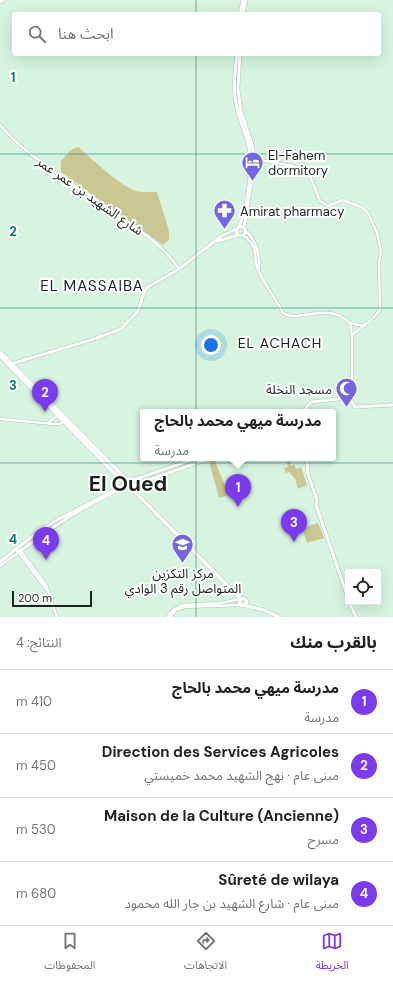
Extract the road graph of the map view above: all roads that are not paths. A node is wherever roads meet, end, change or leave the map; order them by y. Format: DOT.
graph roads {
  1 [pos="3,0"];
  2 [pos="243,0"];
  3 [pos="246,0"];
  4 [pos="0,1"];
  5 [pos="240,12"];
  6 [pos="243,12"];
  7 [pos="237,56"];
  8 [pos="240,56"];
  9 [pos="0,125"];
  10 [pos="253,159"];
  11 [pos="238,227"];
  12 [pos="245,229"];
  13 [pos="241,235"];
  14 [pos="214,242"];
  15 [pos="179,268"];
  16 [pos="259,270"];
  17 [pos="350,323"];
  18 [pos="364,326"];
  19 [pos="352,335"];
  20 [pos="0,352"];
  21 [pos="0,356"];
  22 [pos="10,365"];
  23 [pos="348,396"];
  24 [pos="393,405"];
  25 [pos="305,409"];
  26 [pos="59,414"];
  27 [pos="0,419"];
  28 [pos="65,421"];
  29 [pos="47,423"];
  30 [pos="188,461"];
  31 [pos="202,461"];
  32 [pos="308,461"];
  33 [pos="129,481"];
  34 [pos="127,486"];
  35 [pos="18,550"];
  36 [pos="0,562"];
  37 [pos="0,566"];
  38 [pos="345,589"];
  39 [pos="240,599"];
  40 [pos="247,601"];
  41 [pos="242,605"];
  42 [pos="351,605"];
  43 [pos="254,607"];
  44 [pos="57,617"];
  45 [pos="168,617"];
  46 [pos="279,617"];
  47 [pos="356,617"];
  1 -- 4 [label="main road"];
  2 -- 5 [label="main road"];
  3 -- 6 [label="main road"];
  7 -- 10 [label="main road"];
  8 -- 10 [label="main road"];
  9 -- 15 [label="street, شارع الشهيد بن عمر عمر"];
  10 -- 11 [label="main road"];
  10 -- 12 [label="main road"];
  10 -- 18 [label="street"];
  11 -- 12 [label="main road"];
  11 -- 13 [label="main road"];
  11 -- 14 [label="main road"];
  12 -- 13 [label="main road"];
  12 -- 16 [label="street"];
  13 -- 14 [label="main road"];
  13 -- 16 [label="street"];
  14 -- 15 [label="main road"];
  15 -- 22 [label="main road"];
  16 -- 17 [label="street"];
  17 -- 18 [label="street"];
  17 -- 19 [label="street"];
  18 -- 19 [label="street"];
  19 -- 23 [label="street"];
  20 -- 22 [label="main road"];
  21 -- 22 [label="main road"];
  22 -- 26 [label="main road"];
  23 -- 24 [label="main road"];
  23 -- 25 [label="main road"];
  26 -- 28 [label="main road"];
  26 -- 29 [label="street"];
  27 -- 29 [label="street"];
  28 -- 29 [label="street"];
  28 -- 33 [label="main road"];
  28 -- 34 [label="main road"];
  30 -- 33 [label="main road"];
  31 -- 34 [label="main road"];
  32 -- 38 [label="main road"];
  33 -- 34 [label="main road"];
  33 -- 34 [label="main road"];
  34 -- 35 [label="main road"];
  34 -- 39 [label="main road"];
  35 -- 36 [label="main road"];
  35 -- 37 [label="main road"];
  35 -- 44 [label="street"];
  39 -- 40 [label="main road"];
  39 -- 41 [label="main road"];
  39 -- 45 [label="street"];
  40 -- 41 [label="main road"];
  40 -- 43 [label="main road"];
  41 -- 43 [label="main road"];
  41 -- 45 [label="street"];
  42 -- 47 [label="main road"];
  43 -- 46 [label="main road"];
}
